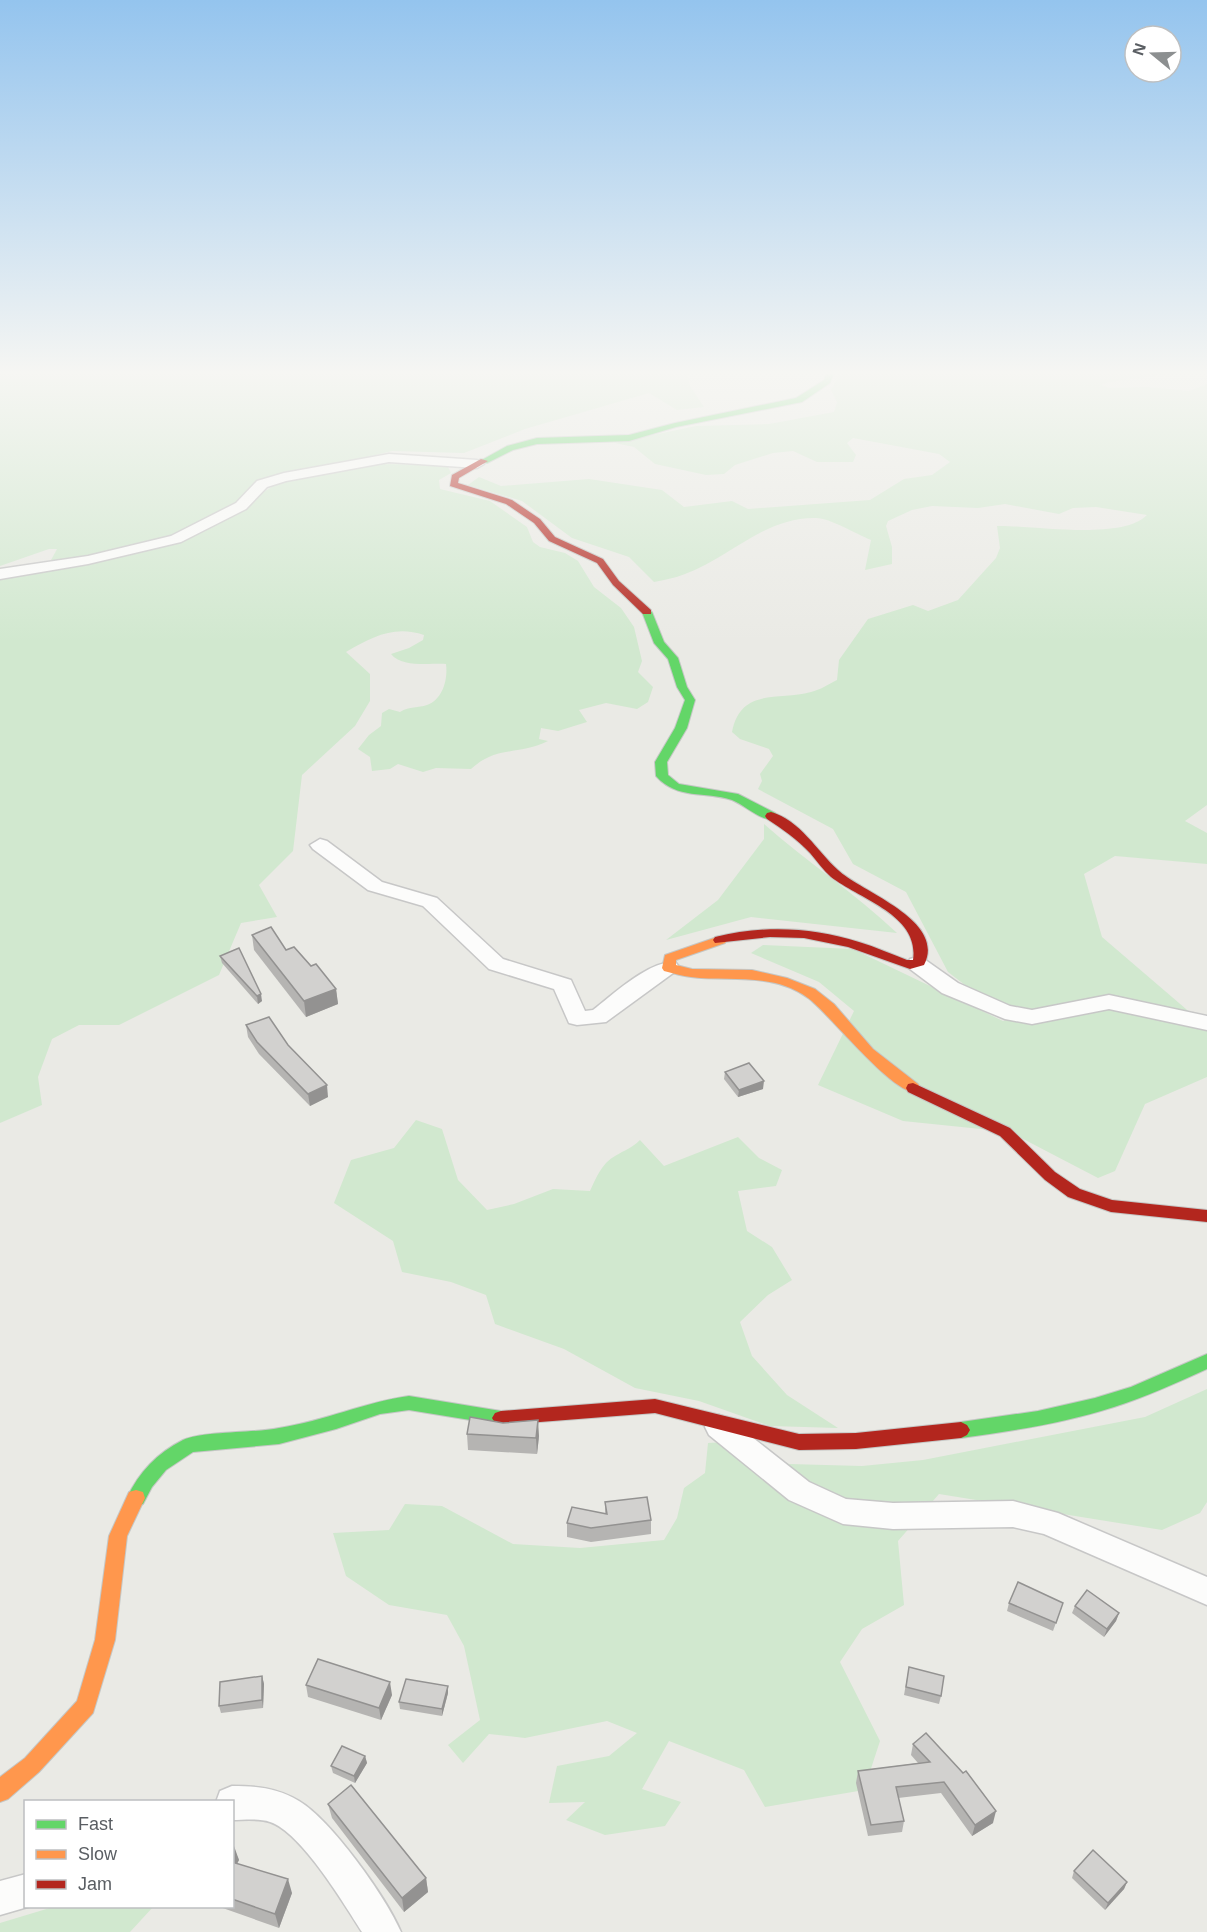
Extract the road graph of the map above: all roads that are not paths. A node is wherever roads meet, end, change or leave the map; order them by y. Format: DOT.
graph roads {
  1 [pos="355,463"];
  2 [pos="464,463"];
  3 [pos="477,464"];
  4 [pos="0,574"];
  5 [pos="320,845"];
  6 [pos="917,964"];
  7 [pos="669,968"];
  8 [pos="1207,1023"];
  9 [pos="1207,1216"];
  10 [pos="1207,1361"];
  11 [pos="709,1419"];
  12 [pos="1207,1591"];
  13 [pos="0,1791"];
  14 [pos="234,1803"];
  15 [pos="24,1892"];
  16 [pos="0,1898"];
  17 [pos="383,1932"];
  1 -- 4 [label="street"];
  2 -- 3 [label="street"];
  3 -- 6 [label="street"];
  5 -- 7 [label="street"];
  6 -- 7 [label="street"];
  6 -- 8 [label="street"];
  7 -- 9 [label="street"];
  10 -- 11 [label="street"];
  11 -- 12 [label="street"];
  11 -- 13 [label="street"];
  14 -- 17 [label="street"];
  15 -- 16 [label="street"];
}
